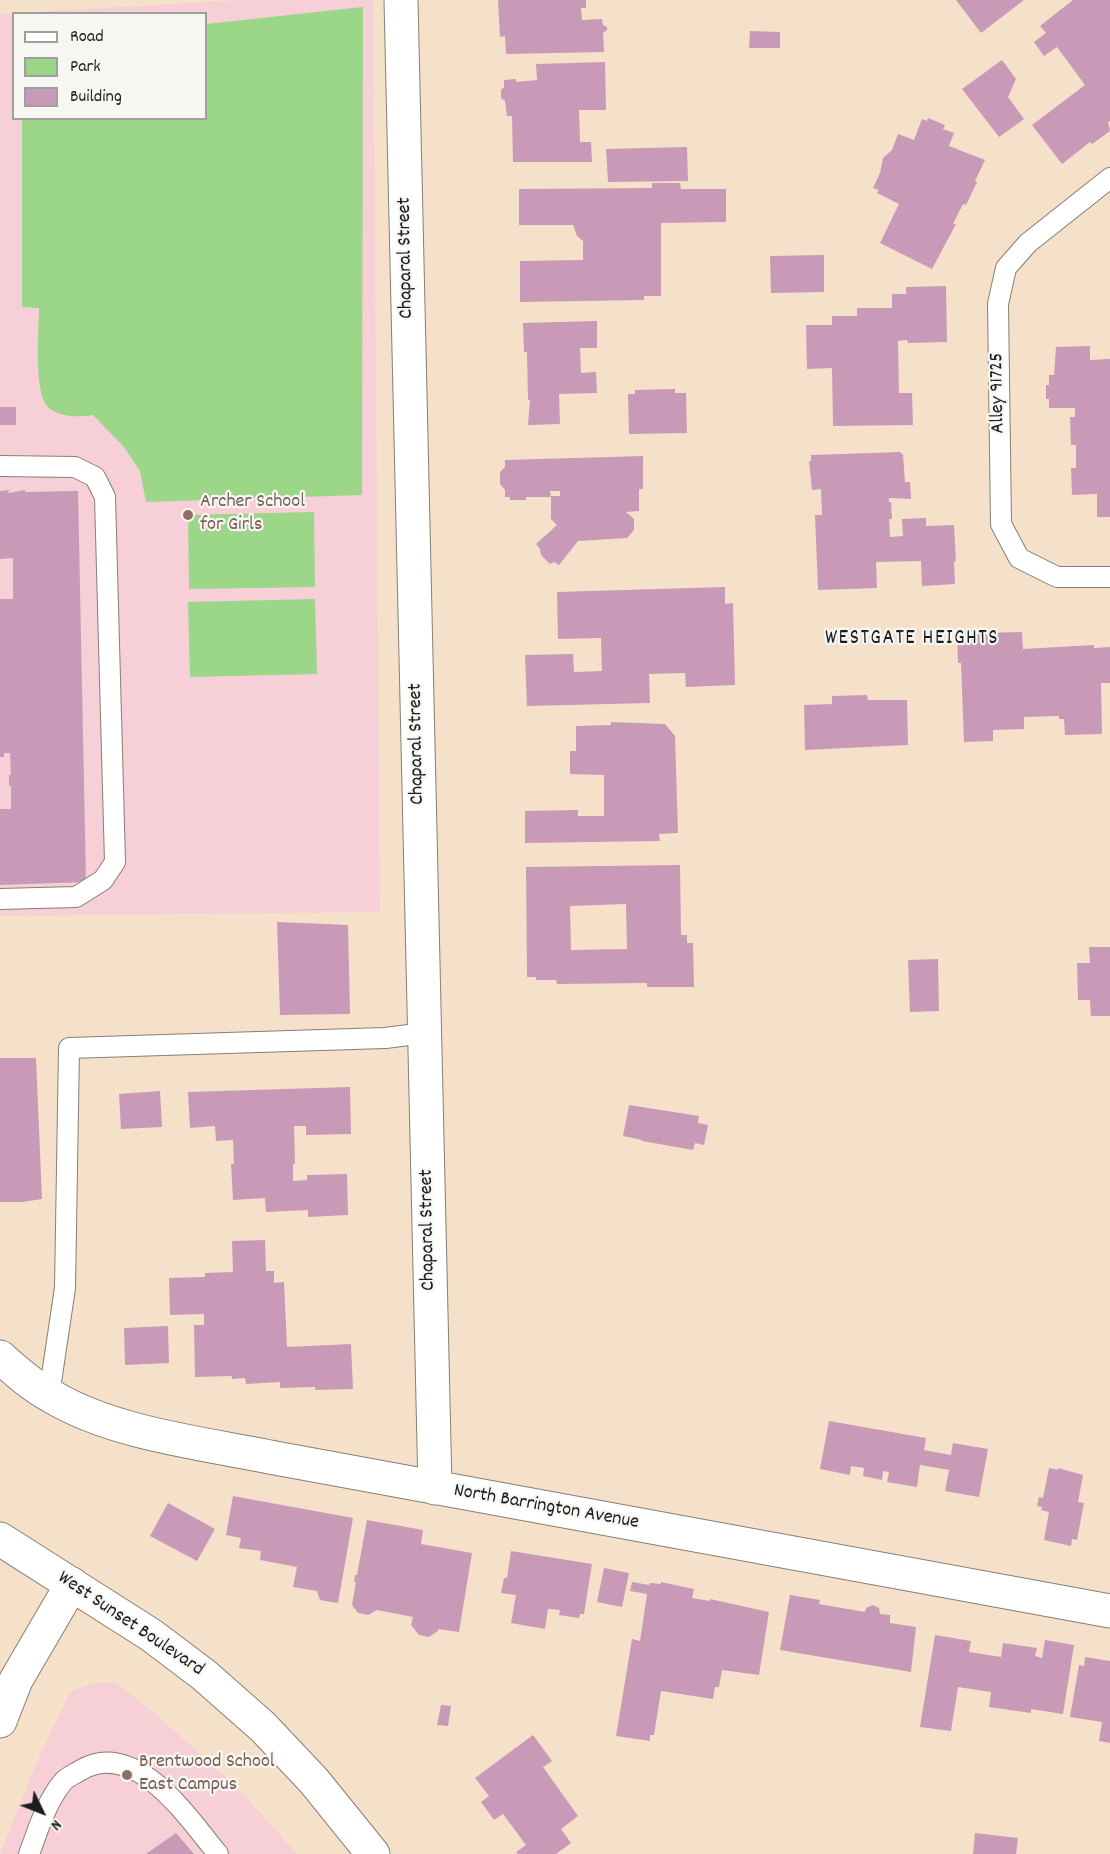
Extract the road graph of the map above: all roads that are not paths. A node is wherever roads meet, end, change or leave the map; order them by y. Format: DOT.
graph roads {
  1 [pos="401,0"];
  2 [pos="1110,178"];
  3 [pos="0,466"];
  4 [pos="1110,577"];
  5 [pos="0,899"];
  6 [pos="425,1033"];
  7 [pos="0,1357"];
  8 [pos="49,1395"];
  9 [pos="435,1488"];
  10 [pos="0,1539"];
  11 [pos="72,1584"];
  12 [pos="1110,1611"];
  13 [pos="0,1721"];
  14 [pos="29,1854"];
  15 [pos="218,1854"];
  16 [pos="373,1854"];
  1 -- 6 [label="street, Chaparal Street"];
  2 -- 4 [label="lane, Alley 91725"];
  3 -- 5 [label="lane"];
  6 -- 8 [label="lane"];
  6 -- 9 [label="street, Chaparal Street"];
  7 -- 8 [label="street, North Barrington Avenue"];
  8 -- 9 [label="street, North Barrington Avenue"];
  9 -- 12 [label="street, North Barrington Avenue"];
  10 -- 11 [label="street, West Sunset Boulevard"];
  11 -- 13 [label="street"];
  11 -- 16 [label="street, West Sunset Boulevard"];
  14 -- 15 [label="lane"];
}
